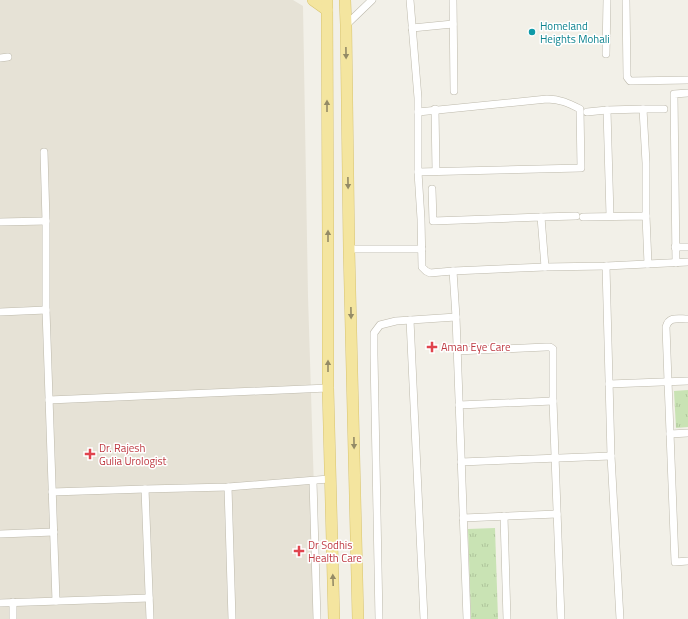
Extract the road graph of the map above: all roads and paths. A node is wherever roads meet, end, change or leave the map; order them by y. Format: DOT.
graph roads {
  1 [pos="313,0"];
  2 [pos="345,0"];
  3 [pos="372,0"];
  4 [pos="410,0"];
  5 [pos="453,0"];
  6 [pos="607,0"];
  7 [pos="626,0"];
  8 [pos="327,5"];
  9 [pos="453,24"];
  10 [pos="346,25"];
  11 [pos="412,28"];
  12 [pos="606,54"];
  13 [pos="8,57"];
  14 [pos="0,58"];
  15 [pos="688,80"];
  16 [pos="454,91"];
  17 [pos="688,94"];
  18 [pos="643,109"];
  19 [pos="664,109"];
  20 [pos="433,110"];
  21 [pos="607,110"];
  22 [pos="418,112"];
  23 [pos="587,112"];
  24 [pos="44,152"];
  25 [pos="432,171"];
  26 [pos="418,172"];
  27 [pos="432,189"];
  28 [pos="610,216"];
  29 [pos="646,216"];
  30 [pos="541,217"];
  31 [pos="46,221"];
  32 [pos="0,222"];
  33 [pos="675,247"];
  34 [pos="688,247"];
  35 [pos="349,249"];
  36 [pos="422,249"];
  37 [pos="688,262"];
  38 [pos="676,263"];
  39 [pos="648,264"];
  40 [pos="606,266"];
  41 [pos="545,267"];
  42 [pos="453,271"];
  43 [pos="46,310"];
  44 [pos="0,312"];
  45 [pos="456,317"];
  46 [pos="688,319"];
  47 [pos="410,320"];
  48 [pos="457,351"];
  49 [pos="688,380"];
  50 [pos="668,381"];
  51 [pos="609,384"];
  52 [pos="328,388"];
  53 [pos="49,400"];
  54 [pos="553,401"];
  55 [pos="459,405"];
  56 [pos="688,433"];
  57 [pos="670,434"];
  58 [pos="611,456"];
  59 [pos="555,458"];
  60 [pos="461,462"];
  61 [pos="330,479"];
  62 [pos="313,481"];
  63 [pos="228,488"];
  64 [pos="145,489"];
  65 [pos="52,492"];
  66 [pos="557,514"];
  67 [pos="504,516"];
  68 [pos="463,518"];
  69 [pos="54,532"];
  70 [pos="0,534"];
  71 [pos="688,561"];
  72 [pos="149,598"];
  73 [pos="56,601"];
  74 [pos="13,602"];
  75 [pos="0,603"];
  76 [pos="14,619"];
  77 [pos="150,619"];
  78 [pos="232,619"];
  79 [pos="317,619"];
  80 [pos="334,619"];
  81 [pos="358,619"];
  82 [pos="379,619"];
  83 [pos="424,619"];
  84 [pos="467,619"];
  85 [pos="507,619"];
  86 [pos="561,619"];
  87 [pos="620,619"];
  1 -- 8 [label="main road"];
  2 -- 10 [label="main road"];
  3 -- 10 [label="street"];
  4 -- 11 [label="street"];
  5 -- 9 [label="street"];
  6 -- 12 [label="street"];
  7 -- 15 [label="street"];
  52 -- 8 [label="main road, one-way"];
  9 -- 11 [label="street"];
  9 -- 16 [label="street"];
  10 -- 35 [label="main road, one-way"];
  11 -- 22 [label="street"];
  13 -- 14 [label="street"];
  17 -- 33 [label="street"];
  18 -- 19 [label="street"];
  18 -- 21 [label="street"];
  18 -- 29 [label="street"];
  20 -- 22 [label="street"];
  20 -- 25 [label="street"];
  20 -- 25 [label="street"];
  21 -- 23 [label="street"];
  21 -- 28 [label="street"];
  22 -- 26 [label="street"];
  24 -- 31 [label="street"];
  25 -- 26 [label="street"];
  26 -- 36 [label="street"];
  27 -- 30 [label="street"];
  28 -- 29 [label="street"];
  28 -- 30 [label="street"];
  29 -- 39 [label="street"];
  30 -- 41 [label="street"];
  31 -- 32 [label="street"];
  31 -- 43 [label="street"];
  33 -- 34 [label="street"];
  33 -- 38 [label="street"];
  35 -- 36 [label="street"];
  35 -- 81 [label="main road, one-way"];
  36 -- 42 [label="street"];
  37 -- 38 [label="street"];
  38 -- 39 [label="street"];
  39 -- 40 [label="street"];
  40 -- 41 [label="street"];
  40 -- 51 [label="street"];
  41 -- 42 [label="street"];
  42 -- 45 [label="street"];
  43 -- 44 [label="street"];
  43 -- 53 [label="street"];
  45 -- 47 [label="street"];
  45 -- 48 [label="street"];
  46 -- 50 [label="street"];
  47 -- 82 [label="street"];
  47 -- 83 [label="street"];
  48 -- 54 [label="street"];
  48 -- 55 [label="street"];
  49 -- 50 [label="street"];
  50 -- 51 [label="street"];
  50 -- 57 [label="street"];
  51 -- 58 [label="street"];
  52 -- 53 [label="street"];
  52 -- 61 [label="main road"];
  53 -- 65 [label="street"];
  54 -- 55 [label="street"];
  54 -- 59 [label="street"];
  55 -- 60 [label="street"];
  56 -- 57 [label="street"];
  57 -- 71 [label="street"];
  58 -- 59 [label="street"];
  58 -- 87 [label="street"];
  59 -- 60 [label="street"];
  59 -- 66 [label="street"];
  60 -- 68 [label="street"];
  61 -- 62 [label="street"];
  80 -- 61 [label="main road, one-way"];
  62 -- 63 [label="street"];
  62 -- 79 [label="street"];
  63 -- 64 [label="street"];
  63 -- 78 [label="street"];
  64 -- 65 [label="street"];
  64 -- 72 [label="street"];
  65 -- 69 [label="street"];
  66 -- 67 [label="street"];
  66 -- 86 [label="street"];
  67 -- 68 [label="street"];
  67 -- 85 [label="street"];
  68 -- 84 [label="street"];
  69 -- 70 [label="street"];
  69 -- 73 [label="street"];
  72 -- 73 [label="street"];
  72 -- 77 [label="street"];
  73 -- 74 [label="street"];
  74 -- 75 [label="street"];
  74 -- 76 [label="street"];
}
